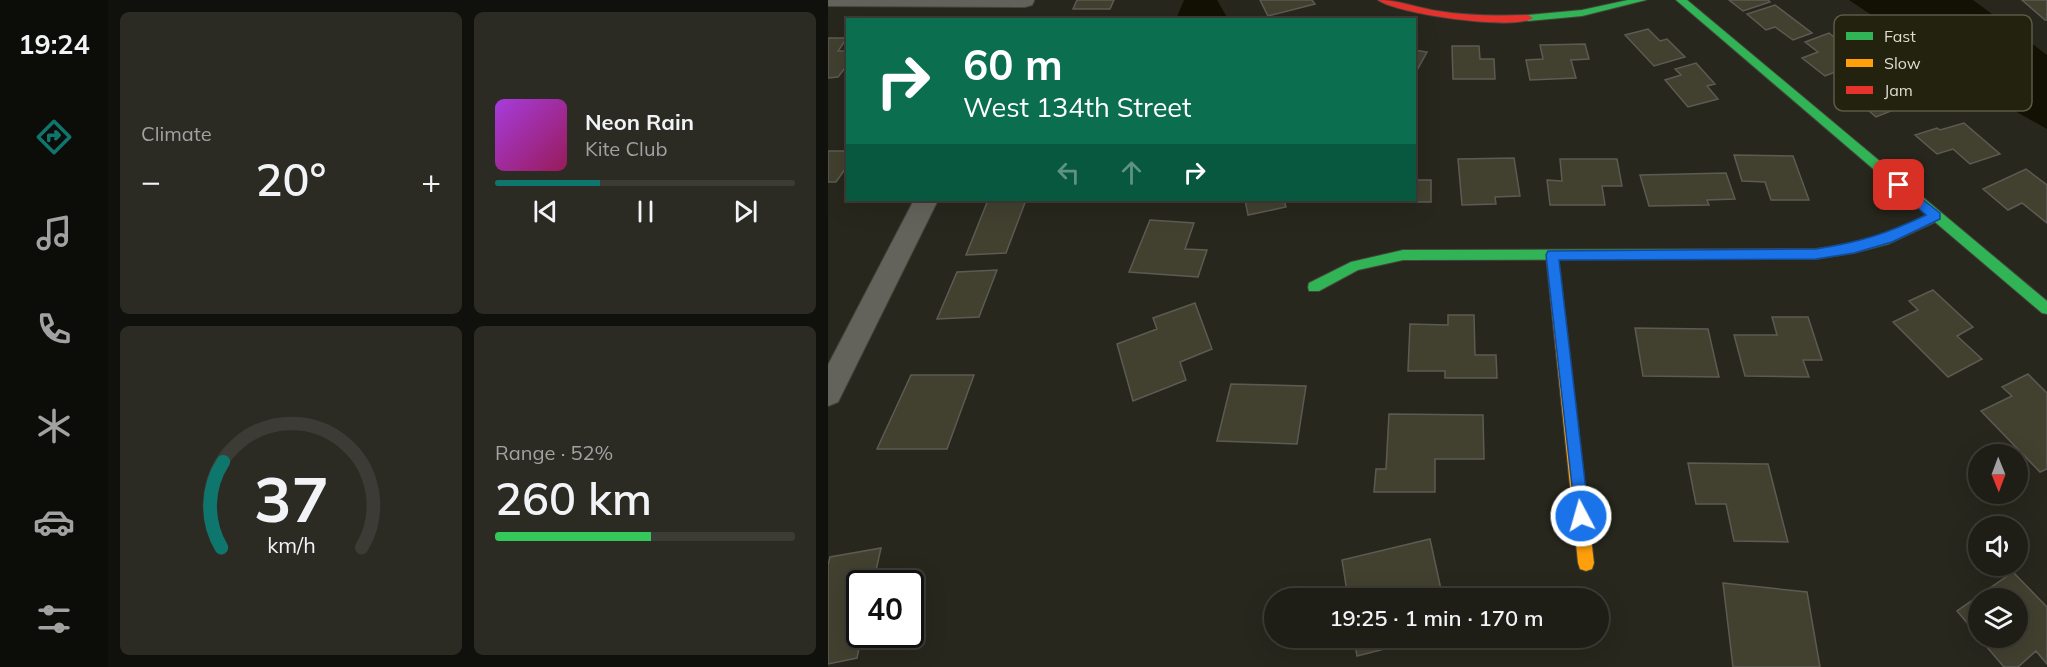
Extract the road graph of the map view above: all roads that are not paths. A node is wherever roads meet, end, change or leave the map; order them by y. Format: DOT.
graph roads {
  1 [pos="828,0"];
  2 [pos="1383,0"];
  3 [pos="1641,0"];
  4 [pos="1681,0"];
  5 [pos="1025,1"];
  6 [pos="1017,18"];
  7 [pos="925,201"];
  8 [pos="1936,216"];
  9 [pos="1552,255"];
  10 [pos="1314,287"];
  11 [pos="2047,309"];
  12 [pos="828,393"];
  13 [pos="1586,563"];
  1 -- 5 [label="street"];
  2 -- 3 [label="street"];
  4 -- 8 [label="street"];
  5 -- 6 [label="street"];
  7 -- 12 [label="street"];
  8 -- 9 [label="street"];
  8 -- 11 [label="street"];
  9 -- 10 [label="street"];
  9 -- 13 [label="street"];
}
